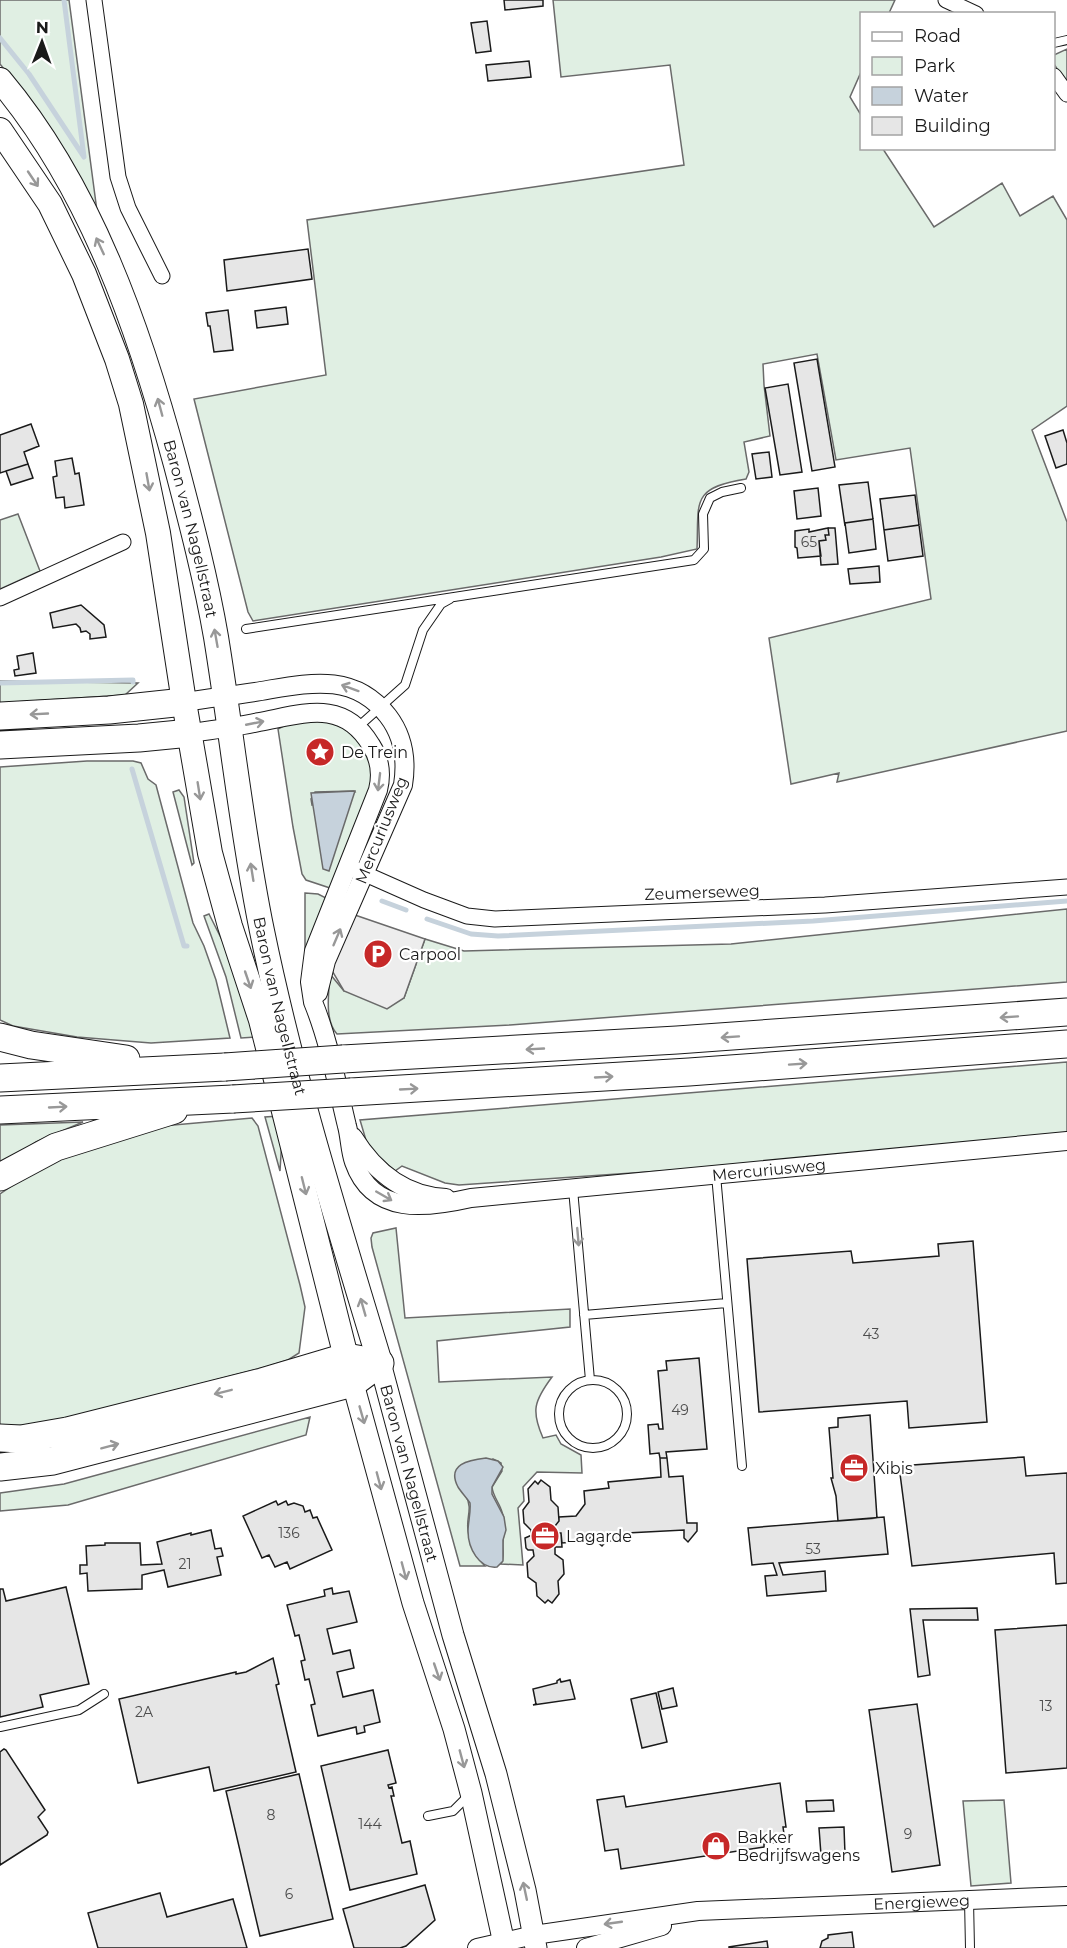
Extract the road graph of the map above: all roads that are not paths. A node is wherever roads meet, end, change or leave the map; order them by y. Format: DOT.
graph roads {
  1 [pos="94,0"];
  2 [pos="946,0"];
  3 [pos="972,12"];
  4 [pos="1055,79"];
  5 [pos="0,80"];
  6 [pos="1067,94"];
  7 [pos="0,130"];
  8 [pos="162,276"];
  9 [pos="741,489"];
  10 [pos="123,542"];
  11 [pos="454,597"];
  12 [pos="0,598"];
  13 [pos="246,629"];
  14 [pos="224,695"];
  15 [pos="184,702"];
  16 [pos="380,707"];
  17 [pos="0,716"];
  18 [pos="358,727"];
  19 [pos="230,728"];
  20 [pos="190,734"];
  21 [pos="0,745"];
  22 [pos="356,870"];
  23 [pos="1067,886"];
  24 [pos="1067,1012"];
  25 [pos="0,1037"];
  26 [pos="1067,1044"];
  27 [pos="192,1068"];
  28 [pos="0,1078"];
  29 [pos="206,1100"];
  30 [pos="0,1110"];
  31 [pos="1067,1141"];
  32 [pos="716,1175"];
  33 [pos="0,1177"];
  34 [pos="573,1189"];
  35 [pos="727,1303"];
  36 [pos="584,1316"];
  37 [pos="346,1357"];
  38 [pos="380,1363"];
  39 [pos="590,1380"];
  40 [pos="352,1383"];
  41 [pos="0,1438"];
  42 [pos="742,1466"];
  43 [pos="0,1467"];
  44 [pos="104,1694"];
  45 [pos="0,1726"];
  46 [pos="471,1793"];
  47 [pos="428,1816"];
  48 [pos="1067,1896"];
  49 [pos="969,1900"];
  50 [pos="776,1907"];
  51 [pos="535,1941"];
  52 [pos="504,1945"];
  53 [pos="477,1948"];
  54 [pos="586,1948"];
  55 [pos="970,1948"];
  1 -- 8 [label="street"];
  2 -- 3 [label="street"];
  4 -- 6 [label="street"];
  14 -- 5 [label="main road, Baron van Nagellstraat, one-way"];
  7 -- 15 [label="main road, Baron van Nagellstraat, one-way"];
  9 -- 11 [label="lane"];
  10 -- 12 [label="street"];
  11 -- 13 [label="lane"];
  11 -- 16 [label="lane"];
  14 -- 15 [label="street, Mercuriusweg"];
  16 -- 14 [label="street, Mercuriusweg, one-way"];
  14 -- 19 [label="main road, Baron van Nagellstraat"];
  15 -- 17 [label="highway, one-way"];
  15 -- 20 [label="main road, Baron van Nagellstraat"];
  16 -- 18 [label="lane"];
  16 -- 22 [label="street, Mercuriusweg"];
  19 -- 18 [label="street, one-way"];
  18 -- 22 [label="street, Mercuriusweg, one-way"];
  19 -- 20 [label="street"];
  38 -- 19 [label="main road, Baron van Nagellstraat, one-way"];
  20 -- 21 [label="highway"];
  20 -- 37 [label="main road, Baron van Nagellstraat, one-way"];
  22 -- 23 [label="street, Zeumerseweg"];
  22 -- 34 [label="street, Mercuriusweg"];
  24 -- 27 [label="highway, one-way, bridge"];
  25 -- 27 [label="highway"];
  29 -- 26 [label="highway, one-way, bridge"];
  27 -- 28 [label="highway"];
  30 -- 29 [label="highway, one-way"];
  29 -- 33 [label="highway"];
  31 -- 32 [label="street, Mercuriusweg"];
  32 -- 34 [label="street, Mercuriusweg"];
  32 -- 35 [label="lane"];
  34 -- 36 [label="lane, one-way"];
  35 -- 36 [label="lane"];
  35 -- 42 [label="lane"];
  36 -- 39 [label="lane"];
  37 -- 38 [label="highway"];
  37 -- 40 [label="main road, Baron van Nagellstraat"];
  37 -- 41 [label="highway, one-way"];
  38 -- 40 [label="highway"];
  51 -- 38 [label="main road, Baron van Nagellstraat, one-way"];
  39 -- 39 [label="lane"];
  43 -- 40 [label="highway, one-way"];
  40 -- 46 [label="main road, Baron van Nagellstraat, one-way"];
  44 -- 45 [label="lane"];
  46 -- 47 [label="lane"];
  46 -- 52 [label="main road, Baron van Nagellstraat"];
  48 -- 49 [label="street, Energieweg"];
  49 -- 50 [label="street, Energieweg"];
  49 -- 55 [label="lane"];
  50 -- 51 [label="street, Energieweg, one-way"];
  50 -- 54 [label="street, Energieweg"];
  51 -- 52 [label="street, Energieweg"];
  52 -- 53 [label="street, Energieweg"];
}
